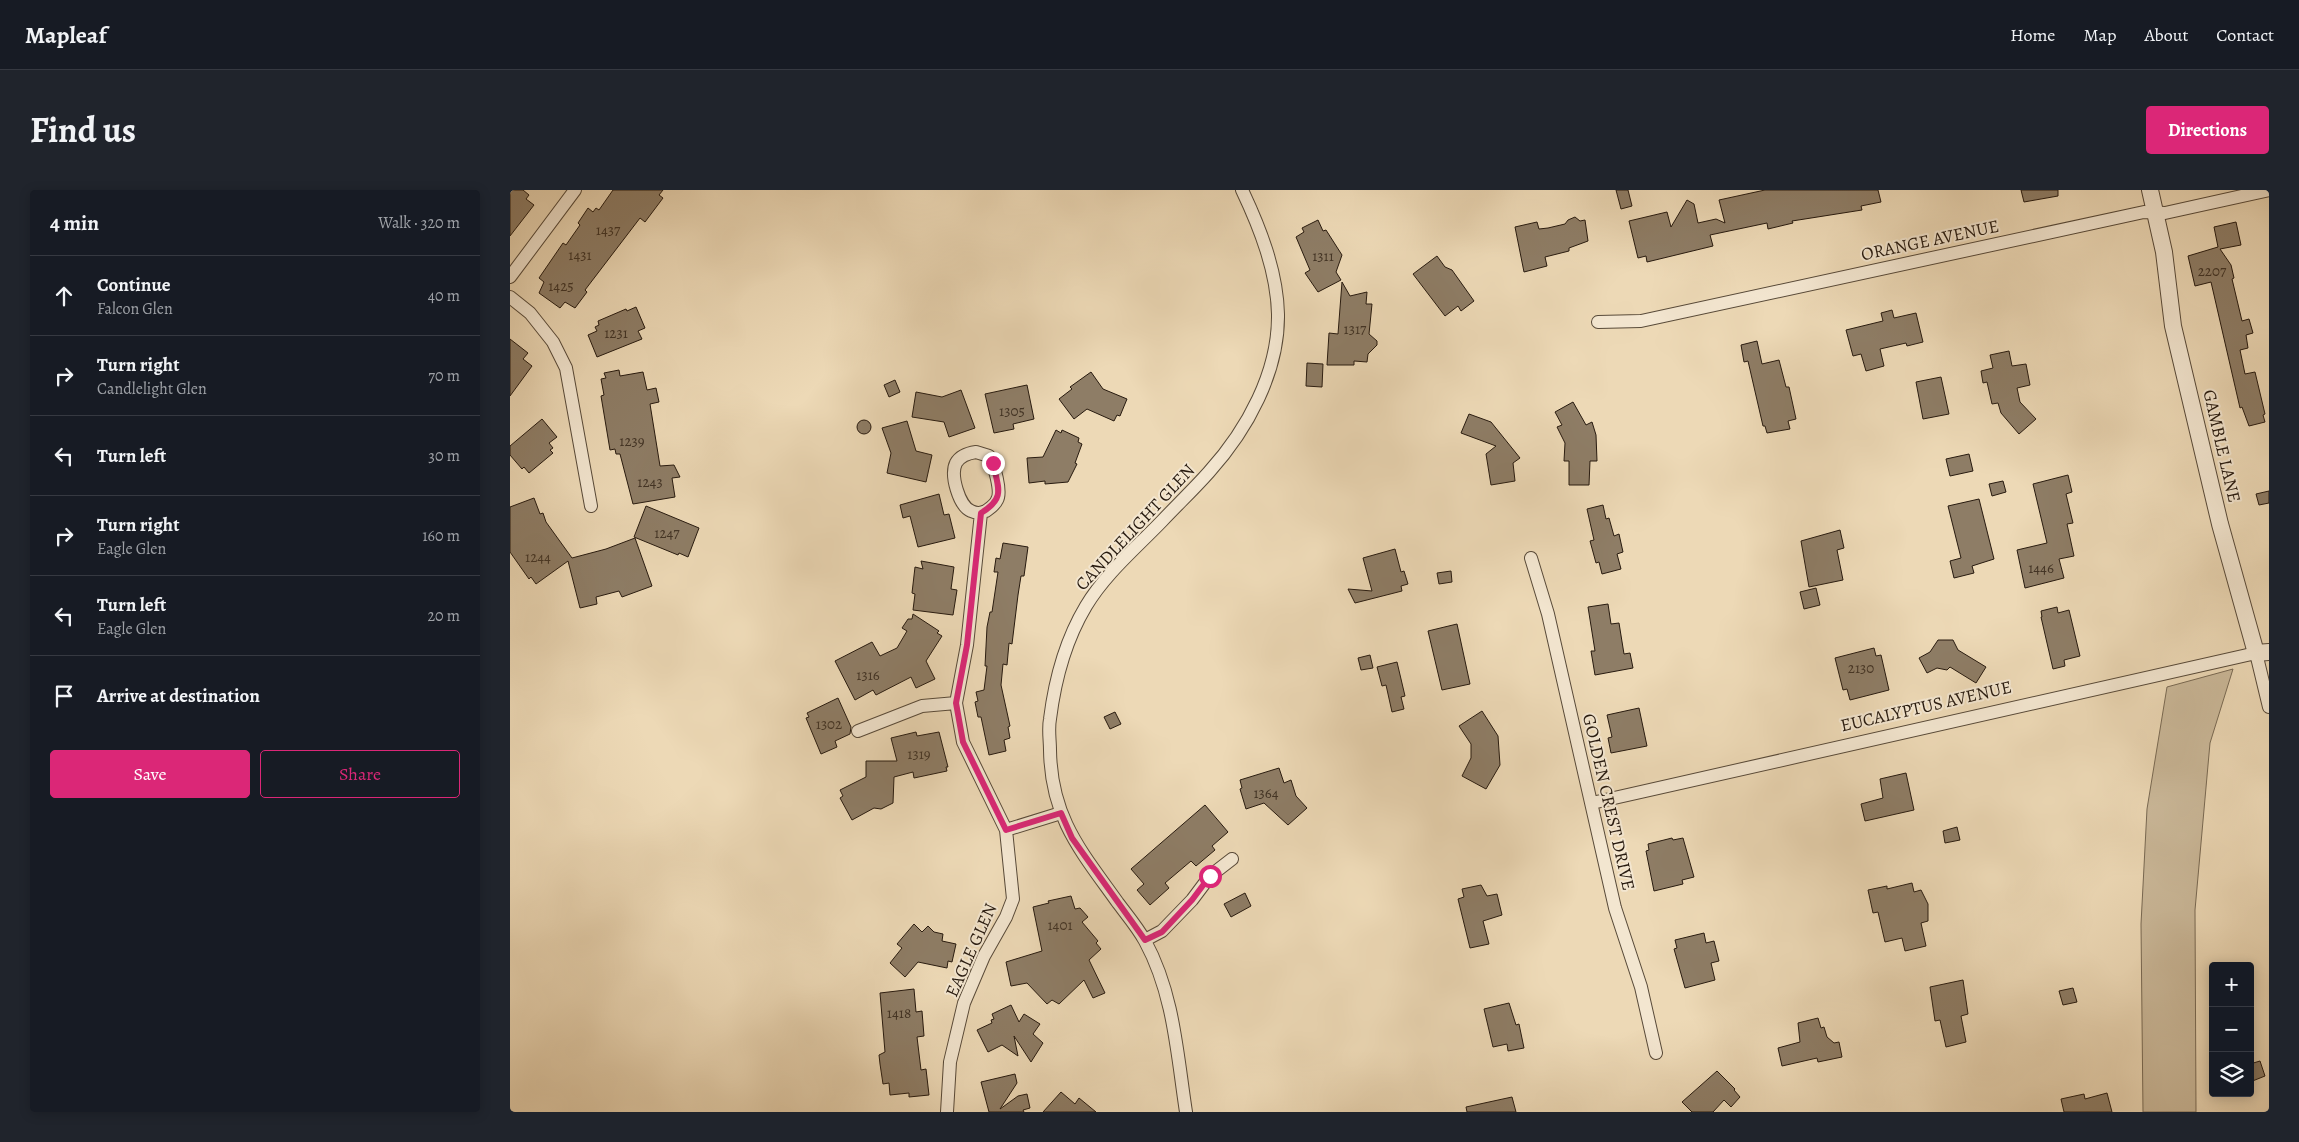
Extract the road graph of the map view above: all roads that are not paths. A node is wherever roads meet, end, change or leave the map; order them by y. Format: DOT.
graph roads {
  1 [pos="575,190"];
  2 [pos="1242,190"];
  3 [pos="2150,190"];
  4 [pos="2269,190"];
  5 [pos="2155,212"];
  6 [pos="510,277"];
  7 [pos="510,297"];
  8 [pos="1598,322"];
  9 [pos="591,506"];
  10 [pos="981,513"];
  11 [pos="1531,558"];
  12 [pos="2263,653"];
  13 [pos="956,703"];
  14 [pos="2269,707"];
  15 [pos="858,731"];
  16 [pos="1592,803"];
  17 [pos="1061,813"];
  18 [pos="1006,830"];
  19 [pos="1232,859"];
  20 [pos="1145,940"];
  21 [pos="1656,1053"];
  22 [pos="947,1112"];
  23 [pos="1186,1112"];
  1 -- 6 [label="street"];
  2 -- 17 [label="street, CANDLELIGHT GLEN"];
  3 -- 5 [label="street, GAMBLE LANE"];
  4 -- 5 [label="street, ORANGE AVENUE"];
  5 -- 8 [label="street, ORANGE AVENUE"];
  5 -- 12 [label="street, GAMBLE LANE"];
  7 -- 9 [label="street"];
  10 -- 10 [label="street"];
  10 -- 13 [label="street, EAGLE GLEN"];
  11 -- 16 [label="street, GOLDEN CREST DRIVE"];
  12 -- 14 [label="street, GAMBLE LANE"];
  12 -- 16 [label="street, EUCALYPTUS AVENUE"];
  13 -- 15 [label="street"];
  13 -- 18 [label="street, EAGLE GLEN"];
  16 -- 21 [label="street, GOLDEN CREST DRIVE"];
  17 -- 18 [label="street"];
  17 -- 20 [label="street, CANDLELIGHT GLEN"];
  18 -- 22 [label="street, EAGLE GLEN"];
  19 -- 20 [label="street"];
  20 -- 23 [label="street, CANDLELIGHT GLEN"];
}
